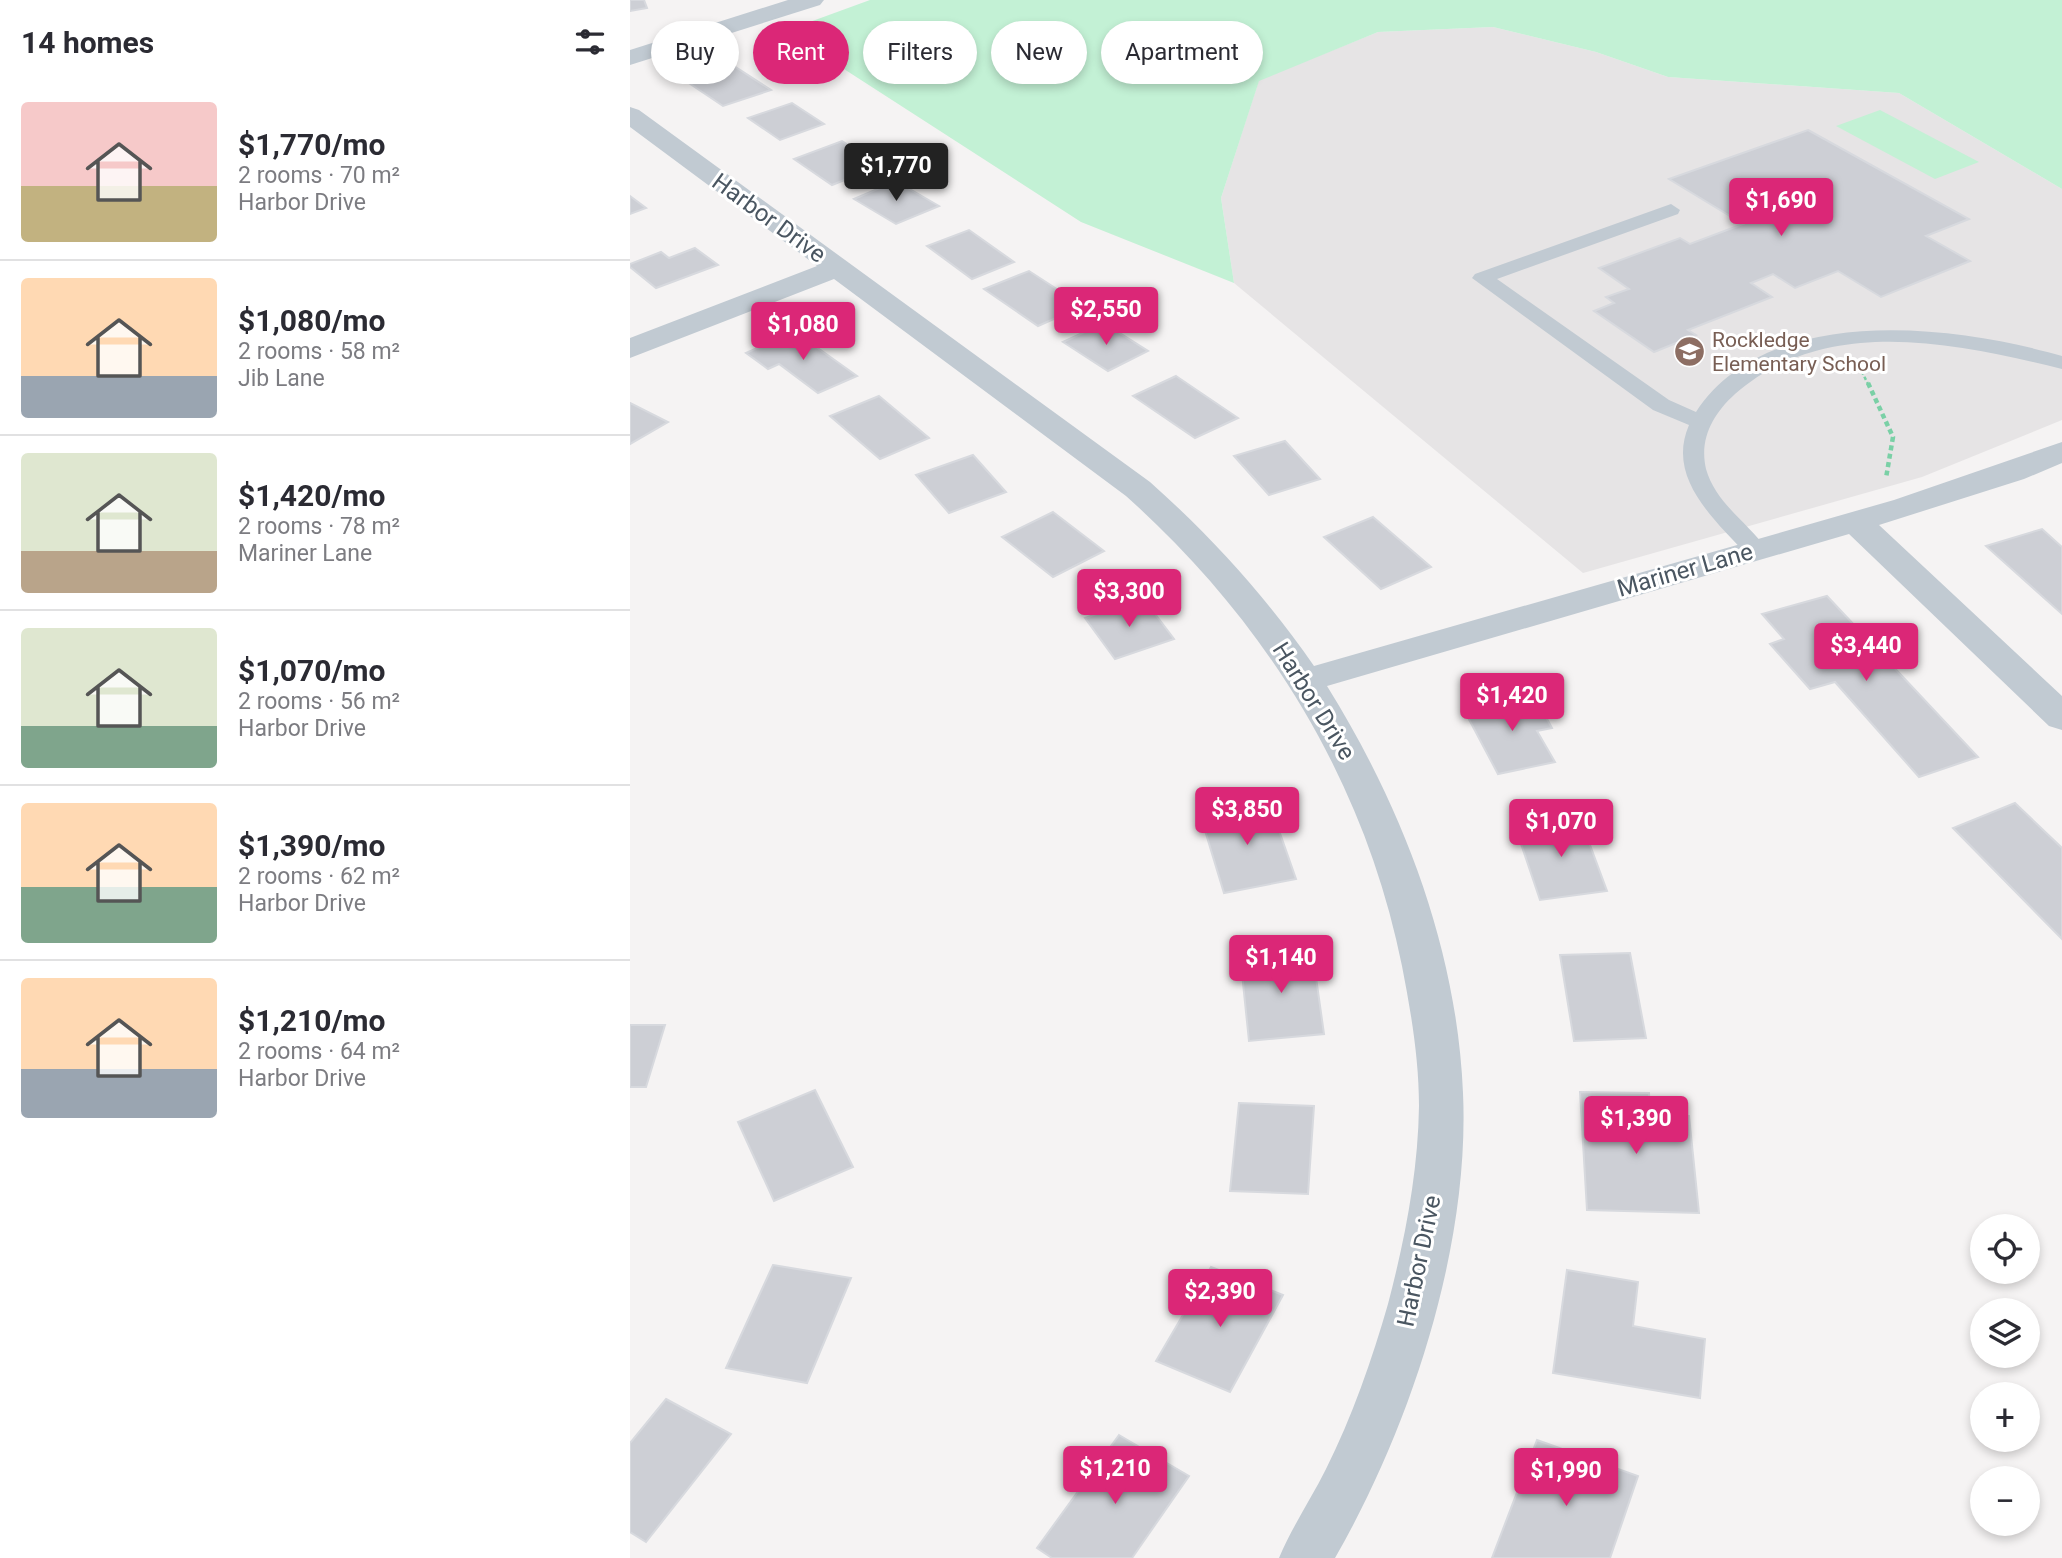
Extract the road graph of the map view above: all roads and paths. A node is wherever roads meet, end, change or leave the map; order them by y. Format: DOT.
graph roads {
  1 [pos="812,0"];
  2 [pos="630,58"];
  3 [pos="630,115"];
  4 [pos="1671,210"];
  5 [pos="837,268"];
  6 [pos="630,349"];
  7 [pos="1856,360"];
  8 [pos="2062,363"];
  9 [pos="1701,422"];
  10 [pos="2062,452"];
  11 [pos="1888,482"];
  12 [pos="1855,521"];
  13 [pos="1755,550"];
  14 [pos="1306,680"];
  15 [pos="2062,717"];
  16 [pos="1306,1558"];
  1 -- 2 [label="street"];
  3 -- 5 [label="street, Harbor Drive"];
  4 -- 9 [label="lane"];
  5 -- 6 [label="street"];
  5 -- 14 [label="street, Harbor Drive"];
  7 -- 11 [label="path"];
  8 -- 9 [label="lane"];
  9 -- 13 [label="lane"];
  10 -- 12 [label="street, Mariner Lane"];
  12 -- 13 [label="street, Mariner Lane"];
  12 -- 15 [label="street"];
  13 -- 14 [label="street, Mariner Lane"];
  14 -- 16 [label="street, Harbor Drive"];
}
